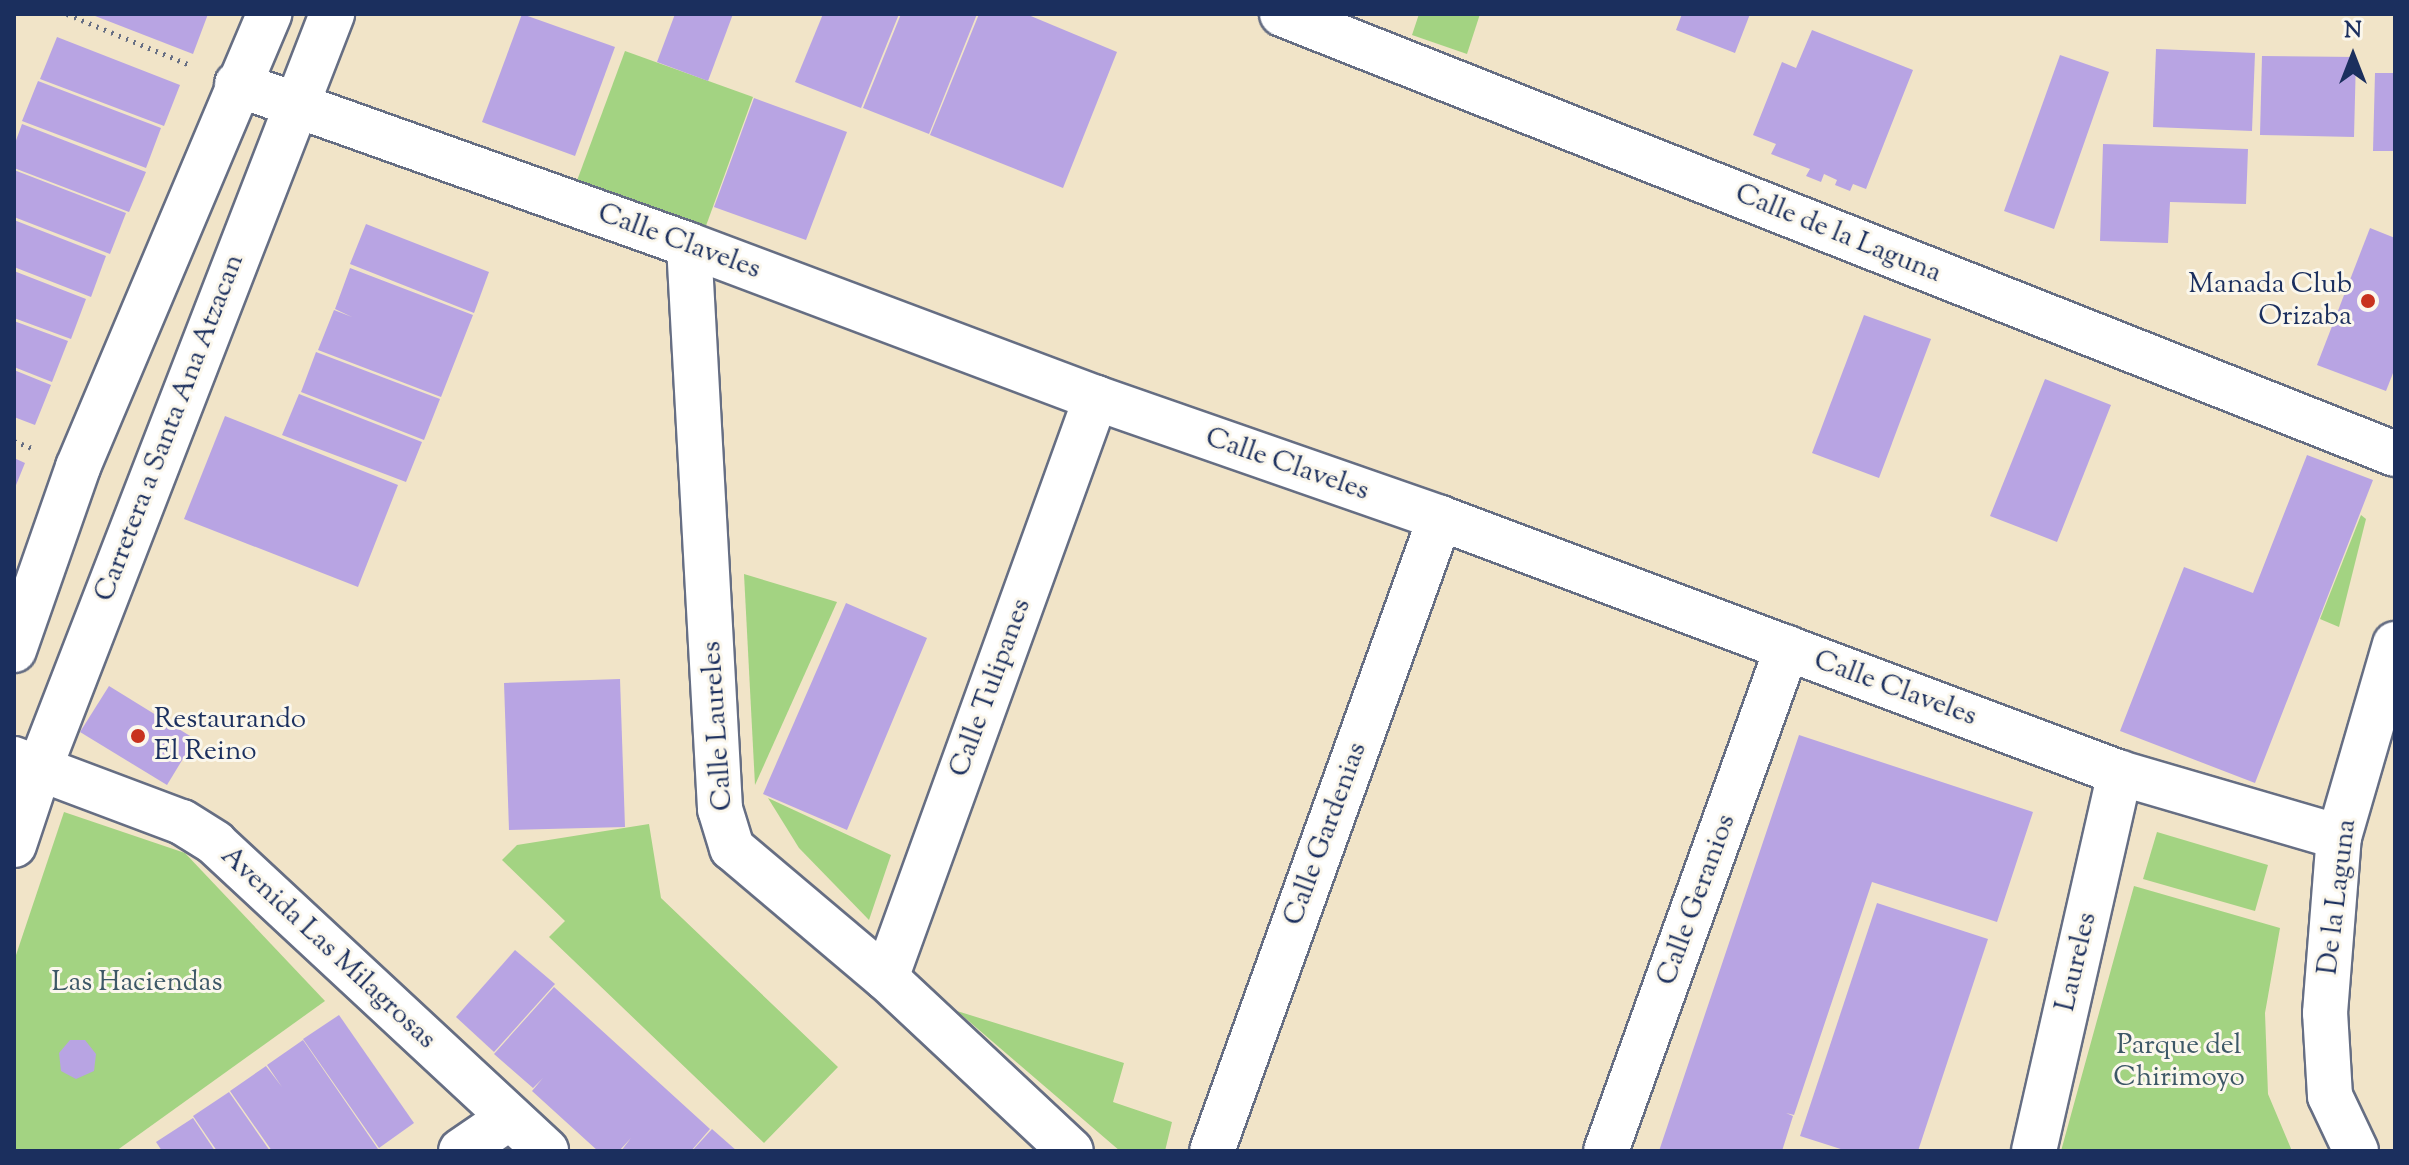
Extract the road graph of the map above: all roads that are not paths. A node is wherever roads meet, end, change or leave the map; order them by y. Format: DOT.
graph roads {
  1 [pos="269,14"];
  2 [pos="332,14"];
  3 [pos="1282,14"];
  4 [pos="237,84"];
  5 [pos="295,104"];
  6 [pos="689,245"];
  7 [pos="1096,398"];
  8 [pos="2395,454"];
  9 [pos="1440,518"];
  10 [pos="2395,644"];
  11 [pos="1787,648"];
  12 [pos="14,650"];
  13 [pos="27,763"];
  14 [pos="2120,773"];
  15 [pos="2339,837"];
  16 [pos="14,845"];
  17 [pos="886,978"];
  18 [pos="509,1118"];
  19 [pos="461,1151"];
  20 [pos="546,1151"];
  21 [pos="1071,1151"];
  22 [pos="1212,1151"];
  23 [pos="1606,1151"];
  24 [pos="2034,1151"];
  25 [pos="2356,1151"];
  1 -- 4 [label="street"];
  2 -- 5 [label="street, Carretera a Santa Ana Atzacan"];
  3 -- 8 [label="street, Calle de la Laguna"];
  4 -- 5 [label="street, Calle Claveles"];
  4 -- 12 [label="street"];
  5 -- 6 [label="street, Calle Claveles"];
  5 -- 13 [label="street, Carretera a Santa Ana Atzacan"];
  6 -- 7 [label="street, Calle Claveles"];
  6 -- 17 [label="street, Calle Laureles"];
  7 -- 9 [label="street, Calle Claveles"];
  7 -- 17 [label="street, Calle Tulipanes"];
  9 -- 11 [label="street, Calle Claveles"];
  9 -- 22 [label="street, Calle Gardenias"];
  10 -- 15 [label="street, De la Laguna"];
  11 -- 14 [label="street, Calle Claveles"];
  11 -- 23 [label="street, Calle Geranios"];
  13 -- 16 [label="street, Carretera a Santa Ana Atzacan"];
  13 -- 18 [label="street, Avenida Las Milagrosas"];
  14 -- 15 [label="street, Calle Claveles"];
  14 -- 24 [label="street, Laureles"];
  15 -- 25 [label="street, De la Laguna"];
  17 -- 21 [label="street, Calle Laureles"];
  18 -- 19 [label="street"];
  18 -- 20 [label="street, Avenida Las Milagrosas"];
}
